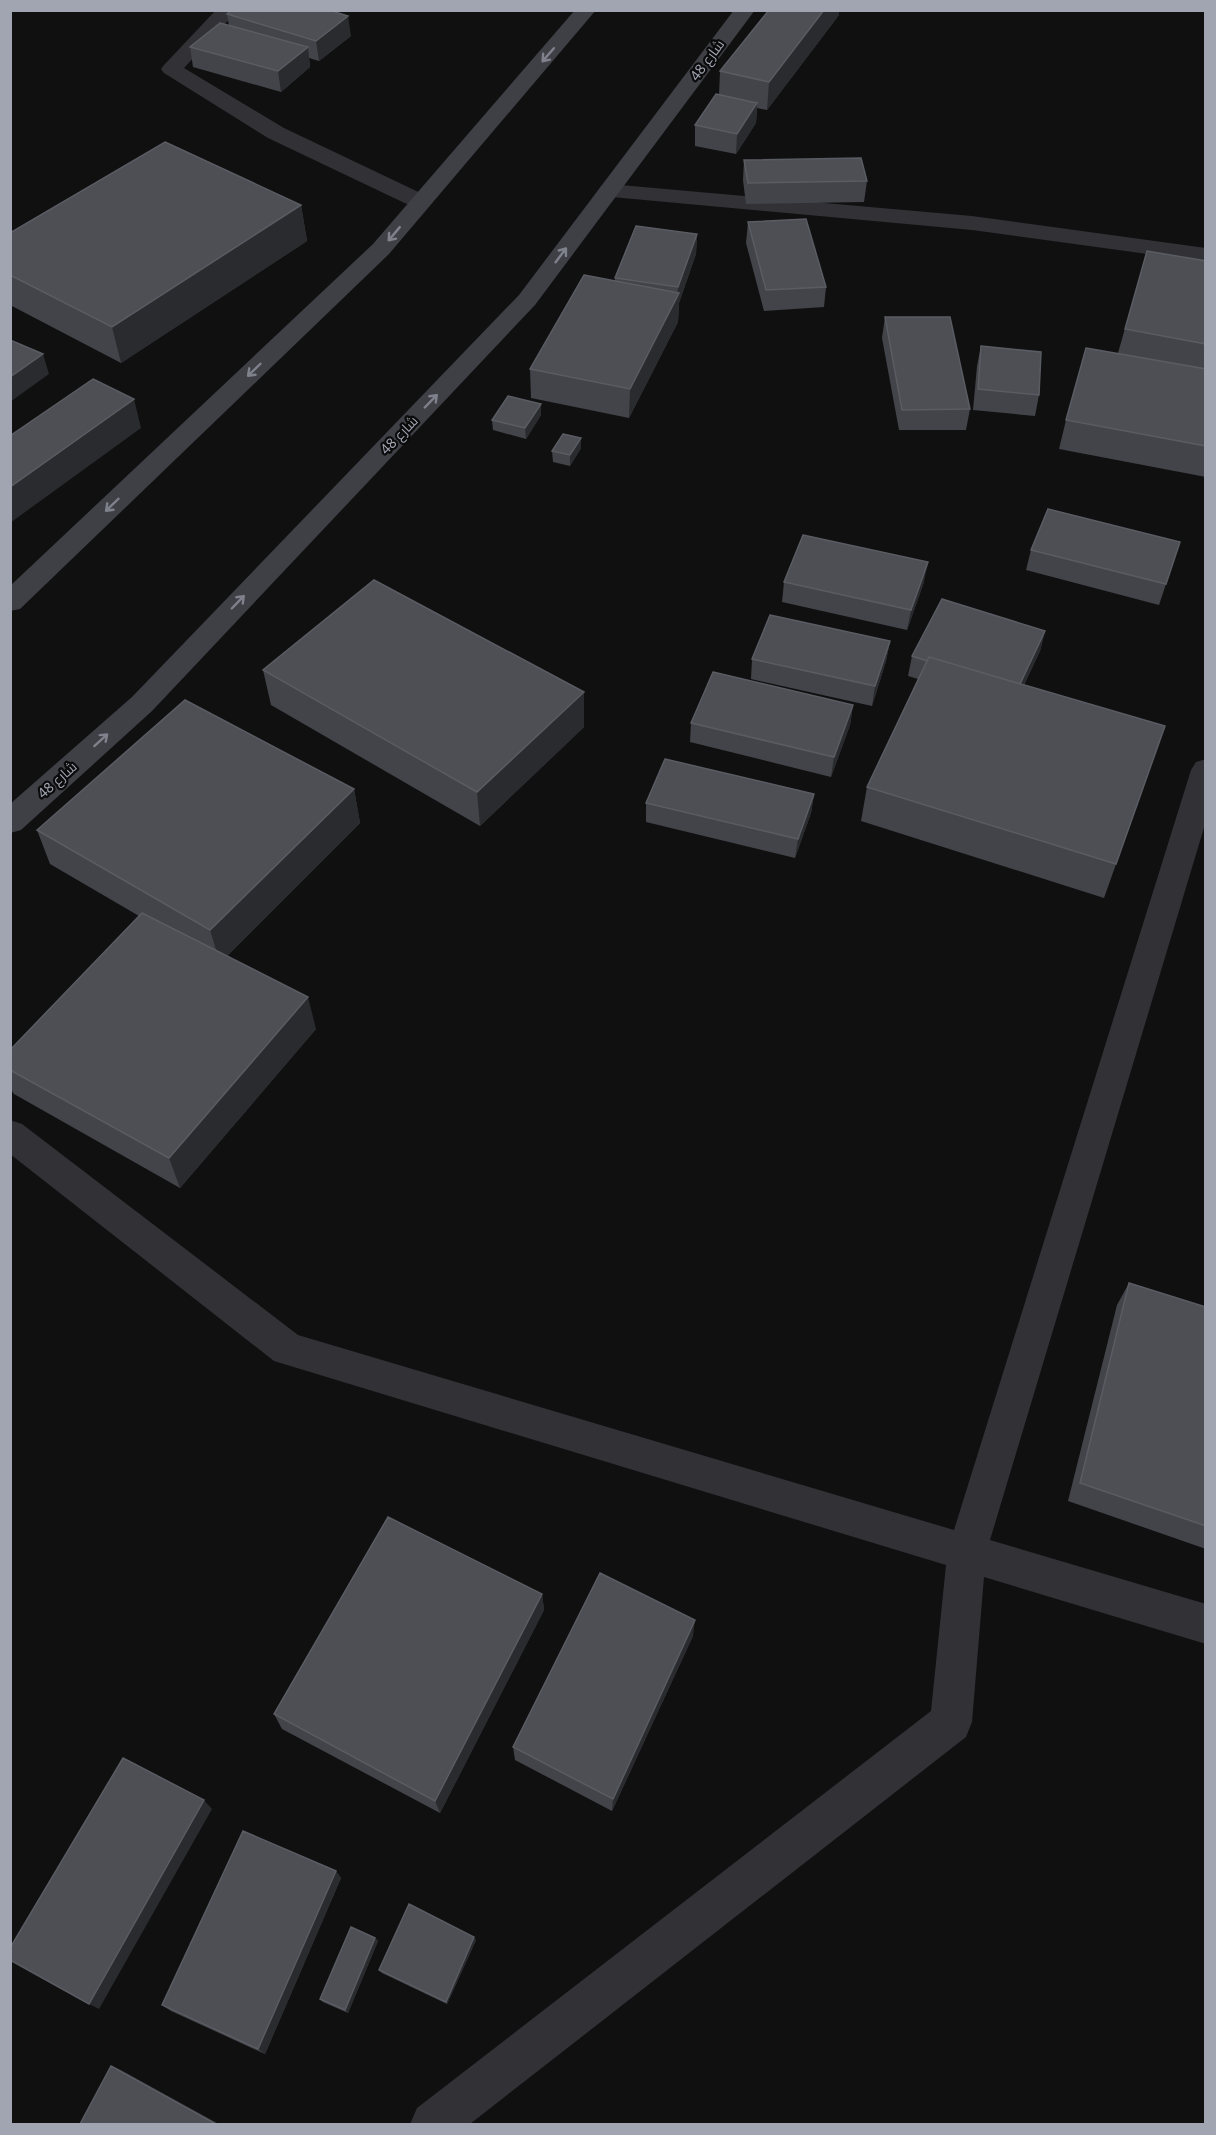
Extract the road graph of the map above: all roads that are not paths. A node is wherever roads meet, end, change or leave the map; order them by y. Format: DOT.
graph roads {
  1 [pos="228,10"];
  2 [pos="586,10"];
  3 [pos="745,10"];
  4 [pos="609,191"];
  5 [pos="421,202"];
  6 [pos="1206,255"];
  7 [pos="10,602"];
  8 [pos="1206,770"];
  9 [pos="10,822"];
  10 [pos="10,1134"];
  11 [pos="967,1552"];
  12 [pos="1206,1624"];
  13 [pos="433,2124"];
  1 -- 5 [label="street"];
  2 -- 5 [label="main road, one-way"];
  3 -- 4 [label="main road, شارع 48"];
  4 -- 6 [label="street"];
  9 -- 4 [label="main road, شارع 48, one-way"];
  5 -- 7 [label="main road, one-way"];
  8 -- 11 [label="street"];
  10 -- 11 [label="street"];
  11 -- 12 [label="street"];
  11 -- 13 [label="street"];
}
